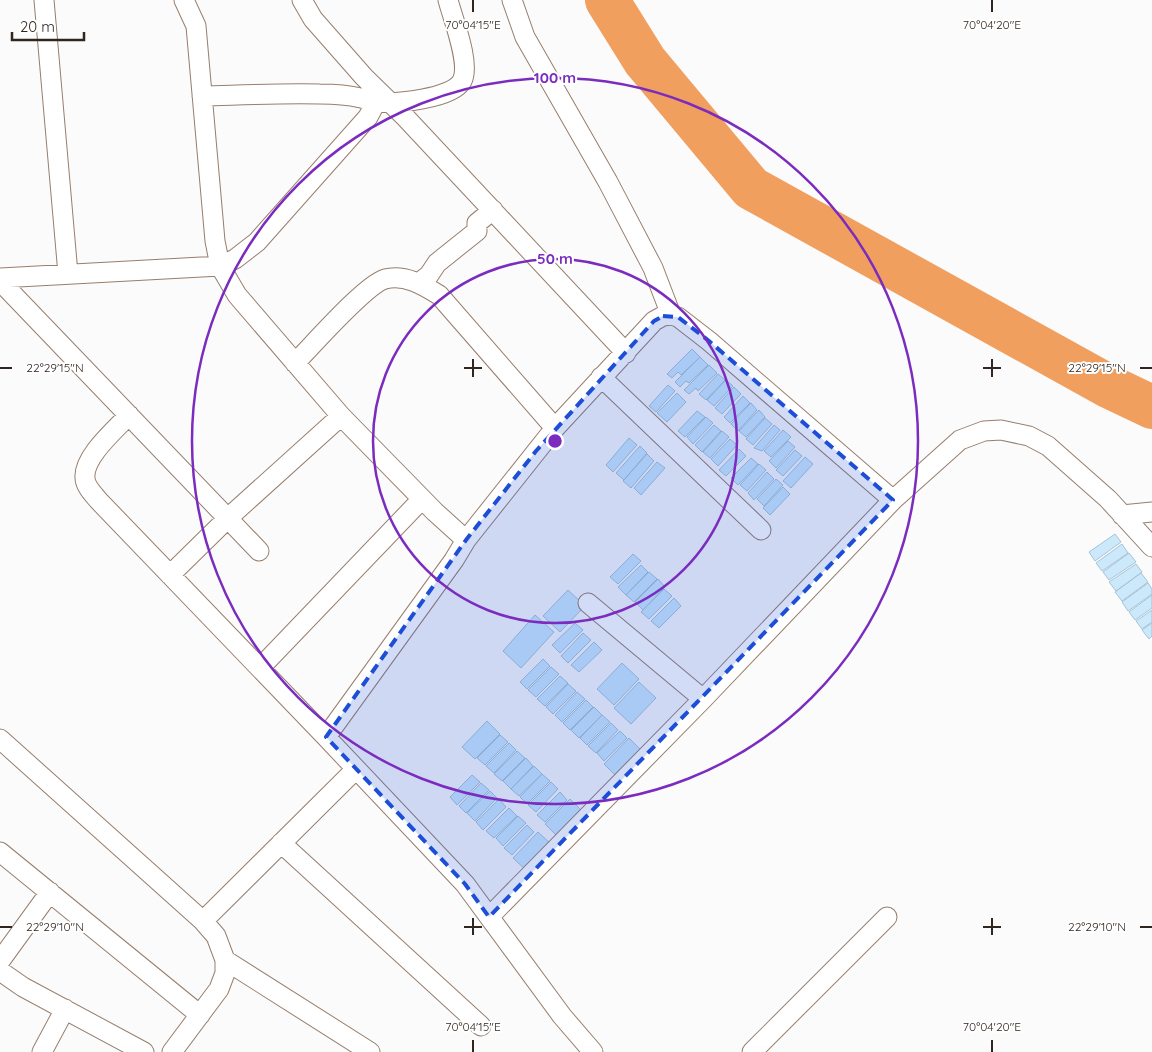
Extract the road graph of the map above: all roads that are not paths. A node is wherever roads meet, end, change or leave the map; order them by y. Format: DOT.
graph roads {
  1 [pos="44,0"];
  2 [pos="184,0"];
  3 [pos="302,0"];
  4 [pos="448,0"];
  5 [pos="512,0"];
  6 [pos="202,96"];
  7 [pos="383,101"];
  8 [pos="493,210"];
  9 [pos="220,266"];
  10 [pos="68,274"];
  11 [pos="0,279"];
  12 [pos="419,283"];
  13 [pos="671,315"];
  14 [pos="626,353"];
  15 [pos="295,364"];
  16 [pos="601,377"];
  17 [pos="128,415"];
  18 [pos="341,416"];
  19 [pos="555,428"];
  20 [pos="422,499"];
  21 [pos="893,500"];
  22 [pos="1152,512"];
  23 [pos="1122,515"];
  24 [pos="228,518"];
  25 [pos="761,530"];
  26 [pos="466,540"];
  27 [pos="1152,547"];
  28 [pos="259,551"];
  29 [pos="170,575"];
  30 [pos="588,603"];
  31 [pos="260,668"];
  32 [pos="703,699"];
  33 [pos="326,737"];
  34 [pos="0,739"];
  35 [pos="356,769"];
  36 [pos="281,843"];
  37 [pos="0,852"];
  38 [pos="50,892"];
  39 [pos="489,917"];
  40 [pos="887,917"];
  41 [pos="202,920"];
  42 [pos="225,960"];
  43 [pos="0,961"];
  44 [pos="0,972"];
  45 [pos="65,1009"];
  46 [pos="200,1015"];
  47 [pos="481,1026"];
  48 [pos="42,1052"];
  49 [pos="144,1052"];
  50 [pos="172,1052"];
  51 [pos="370,1052"];
  52 [pos="593,1052"];
  53 [pos="752,1052"];
  1 -- 10 [label="street"];
  2 -- 6 [label="street"];
  3 -- 7 [label="street"];
  4 -- 7 [label="street"];
  5 -- 13 [label="street"];
  6 -- 7 [label="street"];
  6 -- 9 [label="street"];
  7 -- 8 [label="street"];
  7 -- 9 [label="street"];
  8 -- 12 [label="street"];
  8 -- 14 [label="street"];
  9 -- 10 [label="street"];
  9 -- 15 [label="street"];
  10 -- 11 [label="street"];
  11 -- 17 [label="street"];
  12 -- 15 [label="street"];
  12 -- 19 [label="street"];
  13 -- 14 [label="street"];
  13 -- 21 [label="street"];
  14 -- 16 [label="street"];
  15 -- 18 [label="street"];
  16 -- 19 [label="street"];
  16 -- 25 [label="street"];
  17 -- 24 [label="street"];
  17 -- 29 [label="street"];
  18 -- 20 [label="street"];
  18 -- 24 [label="street"];
  19 -- 26 [label="street"];
  20 -- 26 [label="street"];
  20 -- 31 [label="street"];
  21 -- 23 [label="street"];
  21 -- 32 [label="street"];
  22 -- 23 [label="street"];
  23 -- 27 [label="street"];
  24 -- 28 [label="street"];
  24 -- 29 [label="street"];
  26 -- 33 [label="street"];
  29 -- 31 [label="street"];
  30 -- 32 [label="street"];
  31 -- 33 [label="street"];
  32 -- 39 [label="street"];
  33 -- 35 [label="street"];
  34 -- 41 [label="street"];
  35 -- 36 [label="street"];
  35 -- 39 [label="street"];
  36 -- 41 [label="street"];
  36 -- 47 [label="street"];
  37 -- 38 [label="street"];
  38 -- 43 [label="street"];
  38 -- 46 [label="street"];
  39 -- 52 [label="street"];
  40 -- 53 [label="street"];
  41 -- 42 [label="street"];
  42 -- 46 [label="street"];
  42 -- 51 [label="street"];
  44 -- 45 [label="street"];
  45 -- 48 [label="street"];
  45 -- 49 [label="street"];
  46 -- 50 [label="street"];
}
